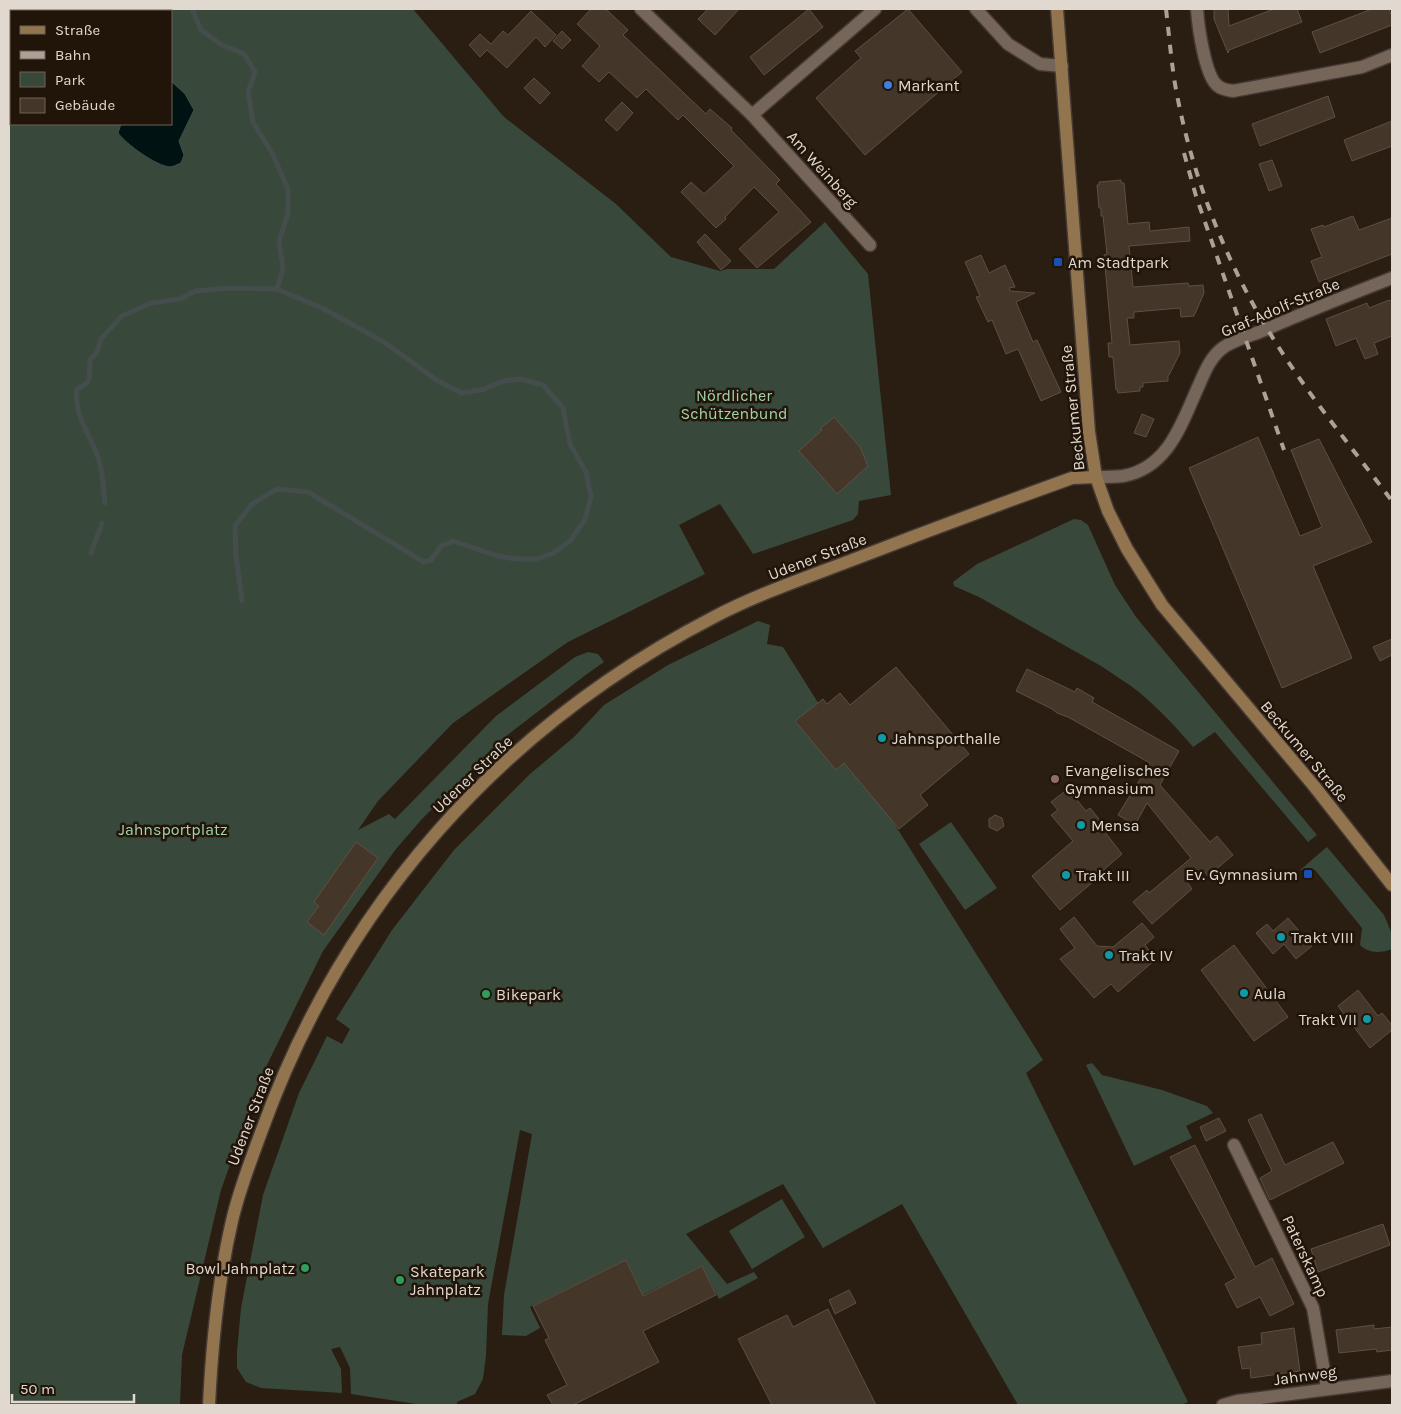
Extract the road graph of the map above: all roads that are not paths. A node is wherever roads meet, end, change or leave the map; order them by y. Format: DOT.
graph roads {
  1 [pos="641,9"];
  2 [pos="875,9"];
  3 [pos="976,9"];
  4 [pos="1057,9"];
  5 [pos="1197,9"];
  6 [pos="1392,55"];
  7 [pos="1062,66"];
  8 [pos="752,115"];
  9 [pos="870,245"];
  10 [pos="1392,278"];
  11 [pos="1096,477"];
  12 [pos="1392,885"];
  13 [pos="1234,1145"];
  14 [pos="1392,1381"];
  15 [pos="1327,1388"];
  16 [pos="209,1405"];
  17 [pos="1223,1405"];
  1 -- 8 [label="street, Am Weinberg"];
  2 -- 8 [label="street"];
  3 -- 7 [label="street"];
  4 -- 7 [label="main road, Beckumer Straße"];
  5 -- 6 [label="street"];
  7 -- 11 [label="main road, Beckumer Straße"];
  8 -- 9 [label="street, Am Weinberg"];
  10 -- 11 [label="street, Graf-Adolf-Straße"];
  11 -- 12 [label="main road, Beckumer Straße"];
  11 -- 16 [label="main road, Udener Straße"];
  13 -- 15 [label="street, Paterskamp"];
  14 -- 15 [label="street, Jahnweg"];
  15 -- 17 [label="street, Jahnweg"];
}
